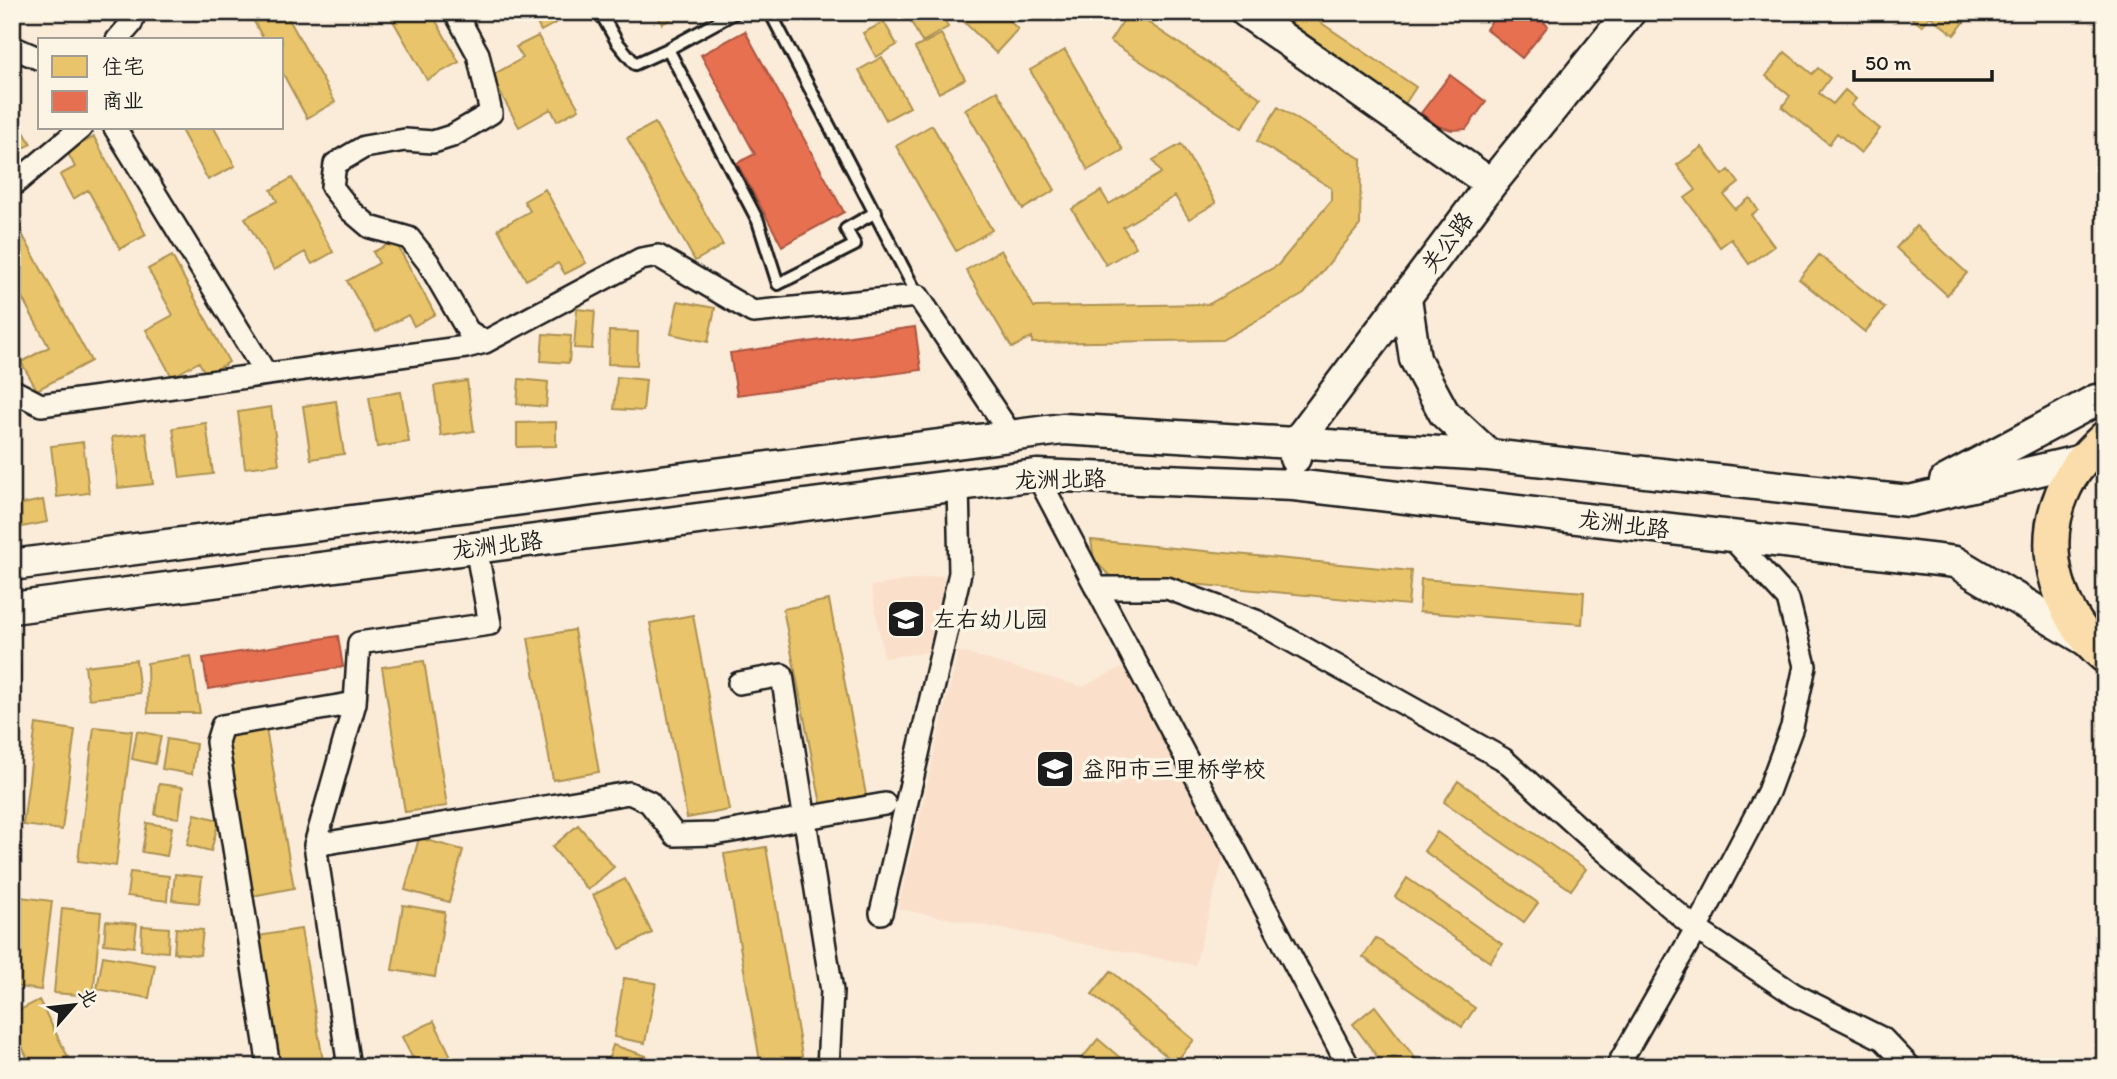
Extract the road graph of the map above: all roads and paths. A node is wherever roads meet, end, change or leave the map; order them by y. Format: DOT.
graph roads {
  1 [pos="135,12"];
  2 [pos="455,12"];
  3 [pos="600,12"];
  4 [pos="736,12"];
  5 [pos="770,12"];
  6 [pos="1246,12"];
  7 [pos="1630,12"];
  8 [pos="119,38"];
  9 [pos="12,47"];
  10 [pos="668,49"];
  11 [pos="38,58"];
  12 [pos="79,130"];
  13 [pos="116,130"];
  14 [pos="1491,184"];
  15 [pos="12,186"];
  16 [pos="876,212"];
  17 [pos="918,296"];
  18 [pos="1406,298"];
  19 [pos="485,342"];
  20 [pos="266,374"];
  21 [pos="12,390"];
  22 [pos="2100,391"];
  23 [pos="1012,436"];
  24 [pos="1296,443"];
  25 [pos="2097,444"];
  26 [pos="1489,455"];
  27 [pos="1037,475"];
  28 [pos="958,485"];
  29 [pos="1294,485"];
  30 [pos="1909,500"];
  31 [pos="1730,536"];
  32 [pos="476,547"];
  33 [pos="12,565"];
  34 [pos="1096,588"];
  35 [pos="12,608"];
  36 [pos="2097,649"];
  37 [pos="739,683"];
  38 [pos="355,703"];
  39 [pos="885,804"];
  40 [pos="805,818"];
  41 [pos="315,845"];
  42 [pos="881,913"];
  43 [pos="1696,929"];
  44 [pos="269,1067"];
  45 [pos="349,1067"];
  46 [pos="828,1067"];
  47 [pos="1349,1067"];
  48 [pos="1617,1067"];
  49 [pos="1910,1067"];
  1 -- 8 [label="street"];
  2 -- 19 [label="street"];
  3 -- 10 [label="lane"];
  4 -- 10 [label="lane"];
  5 -- 16 [label="lane"];
  6 -- 14 [label="main road"];
  7 -- 14 [label="main road, 关公路"];
  9 -- 11 [label="street"];
  10 -- 16 [label="lane"];
  12 -- 15 [label="street"];
  13 -- 20 [label="street"];
  14 -- 18 [label="main road, 关公路"];
  16 -- 17 [label="lane"];
  17 -- 19 [label="street"];
  17 -- 23 [label="street"];
  18 -- 24 [label="main road, 关公路"];
  18 -- 26 [label="main road"];
  19 -- 20 [label="street"];
  20 -- 21 [label="street"];
  22 -- 25 [label="main road"];
  22 -- 30 [label="main road"];
  23 -- 24 [label="main road, 龙洲北路"];
  23 -- 33 [label="main road, 龙洲北路"];
  24 -- 26 [label="main road, 龙洲北路"];
  24 -- 29 [label="main road"];
  25 -- 30 [label="main road, 龙洲北路"];
  25 -- 36 [label="main road"];
  26 -- 30 [label="main road, 龙洲北路"];
  27 -- 28 [label="main road, 龙洲北路"];
  27 -- 29 [label="main road, 龙洲北路"];
  27 -- 34 [label="street"];
  28 -- 32 [label="main road, 龙洲北路"];
  28 -- 42 [label="street"];
  29 -- 31 [label="main road, 龙洲北路"];
  31 -- 36 [label="main road, 龙洲北路"];
  31 -- 43 [label="street"];
  32 -- 35 [label="main road, 龙洲北路"];
  32 -- 38 [label="street"];
  34 -- 43 [label="street"];
  34 -- 47 [label="street"];
  37 -- 40 [label="street"];
  38 -- 41 [label="street"];
  38 -- 44 [label="street"];
  39 -- 40 [label="street"];
  40 -- 41 [label="street"];
  40 -- 46 [label="street"];
  41 -- 45 [label="street"];
  43 -- 48 [label="street"];
  43 -- 49 [label="street"];
}
